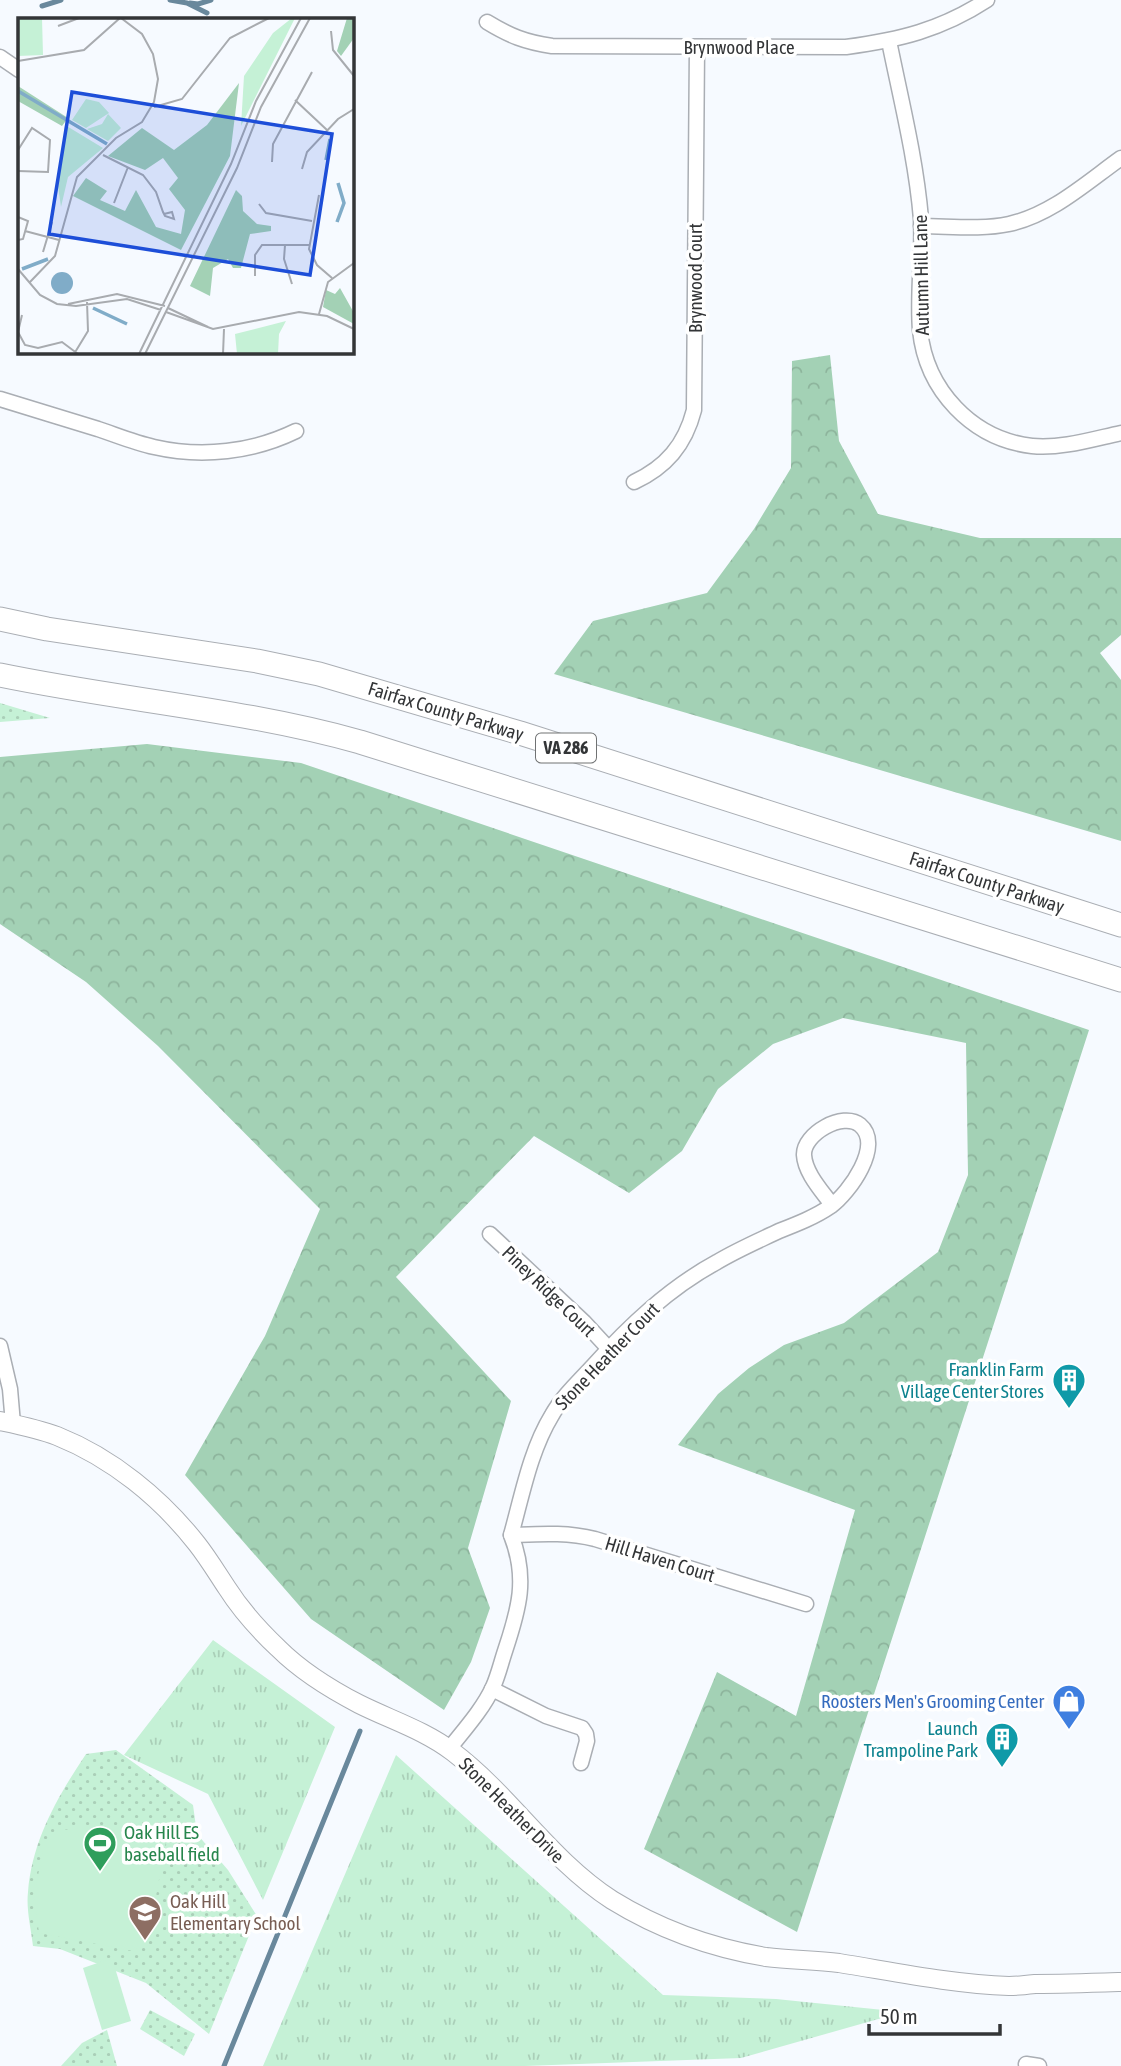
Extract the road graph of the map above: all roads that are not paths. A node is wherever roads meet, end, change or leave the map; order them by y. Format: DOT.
graph roads {
  1 [pos="987,0"];
  2 [pos="487,22"];
  3 [pos="889,41"];
  4 [pos="697,47"];
  5 [pos="0,57"];
  6 [pos="18,69"];
  7 [pos="1121,158"];
  8 [pos="921,226"];
  9 [pos="0,398"];
  10 [pos="296,431"];
  11 [pos="1121,433"];
  12 [pos="634,482"];
  13 [pos="0,619"];
  14 [pos="0,675"];
  15 [pos="1121,925"];
  16 [pos="1121,980"];
  17 [pos="832,1205"];
  18 [pos="490,1234"];
  19 [pos="0,1346"];
  20 [pos="609,1349"];
  21 [pos="6,1422"];
  22 [pos="511,1535"];
  23 [pos="806,1604"];
  24 [pos="492,1689"];
  25 [pos="449,1749"];
  26 [pos="581,1763"];
  27 [pos="1121,1982"];
  1 -- 3 [label="street, Brynwood Place"];
  2 -- 4 [label="street, Brynwood Place"];
  3 -- 4 [label="street, Brynwood Place"];
  3 -- 8 [label="street, Autumn Hill Lane"];
  4 -- 12 [label="street, Brynwood Court"];
  5 -- 6 [label="street"];
  7 -- 8 [label="street"];
  8 -- 11 [label="street, Autumn Hill Lane"];
  9 -- 10 [label="street"];
  13 -- 15 [label="highway, Fairfax County Parkway / VA 286"];
  14 -- 16 [label="highway"];
  17 -- 17 [label="street, Stone Heather Court"];
  17 -- 20 [label="street, Stone Heather Court"];
  18 -- 20 [label="street, Piney Ridge Court"];
  19 -- 21 [label="street"];
  20 -- 22 [label="street, Stone Heather Court"];
  21 -- 25 [label="street, Stone Heather Drive"];
  22 -- 23 [label="street, Hill Haven Court"];
  22 -- 24 [label="street"];
  24 -- 25 [label="street"];
  24 -- 26 [label="street"];
  25 -- 27 [label="street, Stone Heather Drive"];
}
